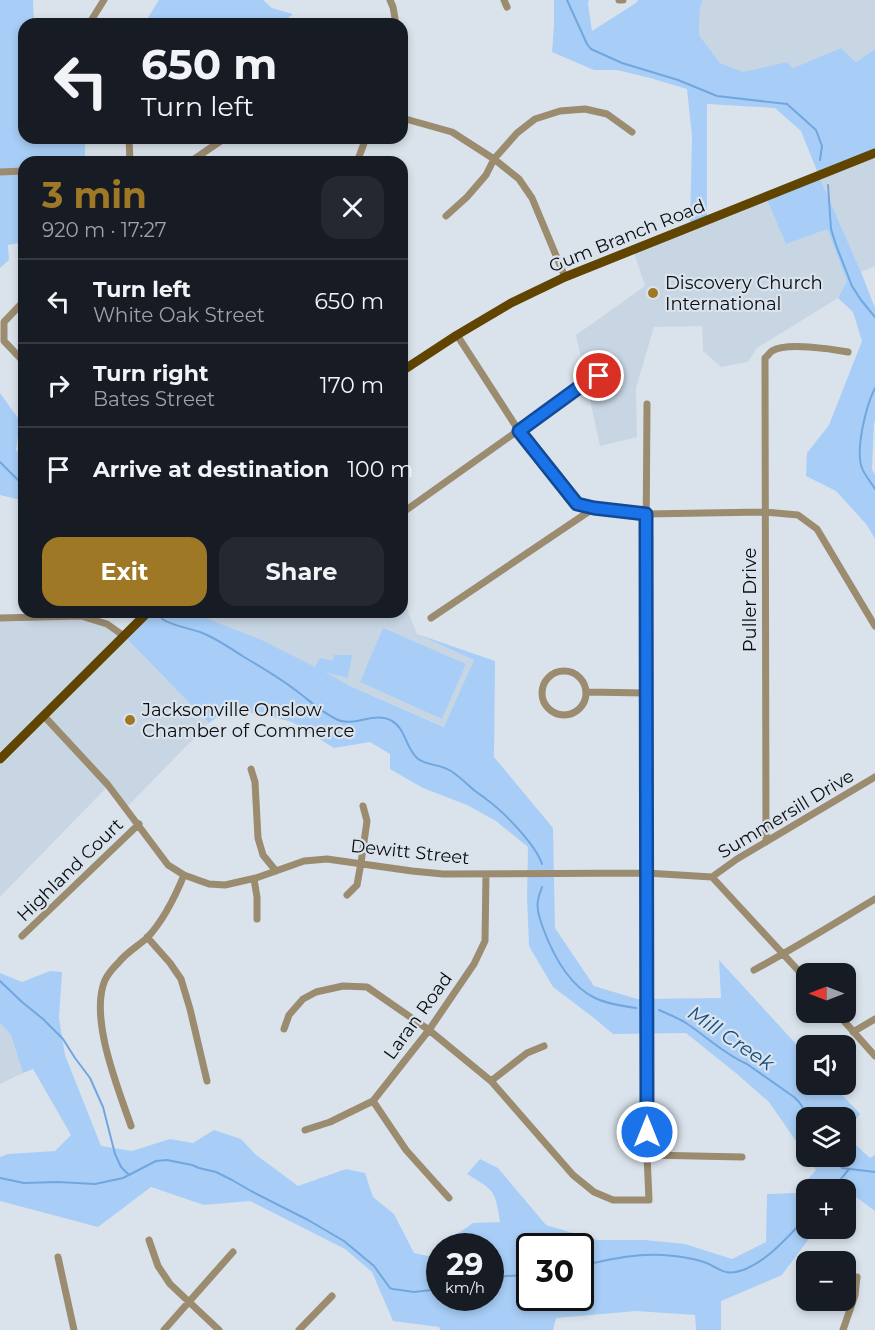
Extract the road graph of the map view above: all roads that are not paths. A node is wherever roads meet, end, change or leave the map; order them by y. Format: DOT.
graph roads {
  1 [pos="104,0"];
  2 [pos="390,0"];
  3 [pos="93,18"];
  4 [pos="395,18"];
  5 [pos="408,120"];
  6 [pos="632,132"];
  7 [pos="216,144"];
  8 [pos="875,153"];
  9 [pos="199,156"];
  10 [pos="494,159"];
  11 [pos="18,171"];
  12 [pos="0,172"];
  13 [pos="446,216"];
  14 [pos="565,277"];
  15 [pos="18,307"];
  16 [pos="457,335"];
  17 [pos="848,352"];
  18 [pos="18,356"];
  19 [pos="408,367"];
  20 [pos="599,376"];
  21 [pos="647,404"];
  22 [pos="519,431"];
  23 [pos="594,508"];
  24 [pos="408,509"];
  25 [pos="765,512"];
  26 [pos="646,514"];
  27 [pos="0,618"];
  28 [pos="18,618"];
  29 [pos="88,618"];
  30 [pos="142,618"];
  31 [pos="431,618"];
  32 [pos="875,626"];
  33 [pos="124,636"];
  34 [pos="587,692"];
  35 [pos="645,693"];
  36 [pos="44,716"];
  37 [pos="0,759"];
  38 [pos="251,768"];
  39 [pos="875,777"];
  40 [pos="363,806"];
  41 [pos="138,824"];
  42 [pos="766,842"];
  43 [pos="361,863"];
  44 [pos="276,871"];
  45 [pos="646,873"];
  46 [pos="486,874"];
  47 [pos="184,875"];
  48 [pos="712,877"];
  49 [pos="254,879"];
  50 [pos="346,895"];
  51 [pos="875,899"];
  52 [pos="256,920"];
  53 [pos="22,936"];
  54 [pos="147,937"];
  55 [pos="784,954"];
  56 [pos="796,968"];
  57 [pos="754,970"];
  58 [pos="875,1019"];
  59 [pos="845,1023"];
  60 [pos="284,1029"];
  61 [pos="429,1030"];
  62 [pos="853,1032"];
  63 [pos="544,1046"];
  64 [pos="875,1056"];
  65 [pos="491,1080"];
  66 [pos="207,1081"];
  67 [pos="372,1101"];
  68 [pos="131,1126"];
  69 [pos="305,1130"];
  70 [pos="647,1155"];
  71 [pos="742,1157"];
  72 [pos="449,1198"];
  73 [pos="149,1240"];
  74 [pos="233,1252"];
  75 [pos="58,1257"];
  76 [pos="857,1277"];
  77 [pos="332,1296"];
  78 [pos="188,1302"];
  79 [pos="74,1330"];
  80 [pos="164,1330"];
  81 [pos="219,1330"];
  82 [pos="299,1330"];
  83 [pos="843,1330"];
  1 -- 3 [label="street"];
  2 -- 4 [label="street"];
  5 -- 10 [label="street"];
  6 -- 10 [label="street"];
  7 -- 9 [label="street"];
  8 -- 14 [label="main road, Gum Branch Road"];
  10 -- 13 [label="street"];
  10 -- 14 [label="street"];
  11 -- 12 [label="street"];
  14 -- 16 [label="main road, Gum Branch Road"];
  15 -- 18 [label="street"];
  16 -- 19 [label="main road, Gum Branch Road"];
  16 -- 22 [label="street"];
  17 -- 25 [label="street, Puller Drive"];
  20 -- 22 [label="street"];
  21 -- 26 [label="street"];
  22 -- 23 [label="street"];
  22 -- 24 [label="street"];
  23 -- 26 [label="street"];
  23 -- 31 [label="street"];
  25 -- 26 [label="street"];
  25 -- 32 [label="street"];
  25 -- 42 [label="street, Puller Drive"];
  26 -- 35 [label="street"];
  27 -- 28 [label="street"];
  29 -- 33 [label="street"];
  30 -- 33 [label="main road"];
  33 -- 36 [label="main road"];
  34 -- 34 [label="street"];
  34 -- 35 [label="street"];
  35 -- 45 [label="street"];
  36 -- 37 [label="main road"];
  36 -- 41 [label="street, Dewitt Street"];
  38 -- 44 [label="street"];
  39 -- 42 [label="street, Summersill Drive"];
  40 -- 43 [label="street"];
  41 -- 47 [label="street, Dewitt Street"];
  41 -- 53 [label="street, Highland Court"];
  42 -- 48 [label="street, Summersill Drive"];
  43 -- 44 [label="street, Dewitt Street"];
  43 -- 46 [label="street, Dewitt Street"];
  43 -- 50 [label="street"];
  44 -- 49 [label="street, Dewitt Street"];
  45 -- 46 [label="street, Dewitt Street"];
  45 -- 48 [label="street, Dewitt Street"];
  45 -- 70 [label="street"];
  46 -- 61 [label="street, Laran Road"];
  47 -- 49 [label="street, Dewitt Street"];
  47 -- 54 [label="street"];
  48 -- 55 [label="street"];
  49 -- 52 [label="street"];
  51 -- 55 [label="street"];
  54 -- 66 [label="street"];
  54 -- 68 [label="street"];
  55 -- 56 [label="street"];
  55 -- 57 [label="street"];
  58 -- 62 [label="street"];
  59 -- 62 [label="street"];
  60 -- 61 [label="street"];
  61 -- 65 [label="street"];
  61 -- 67 [label="street, Laran Road"];
  62 -- 64 [label="street"];
  63 -- 65 [label="street"];
  65 -- 70 [label="street"];
  67 -- 69 [label="street, Laran Road"];
  67 -- 72 [label="street"];
  70 -- 71 [label="street"];
  73 -- 78 [label="street"];
  74 -- 78 [label="street"];
  75 -- 79 [label="street"];
  76 -- 83 [label="street"];
  77 -- 82 [label="street"];
  78 -- 80 [label="street"];
  78 -- 81 [label="street"];
}
